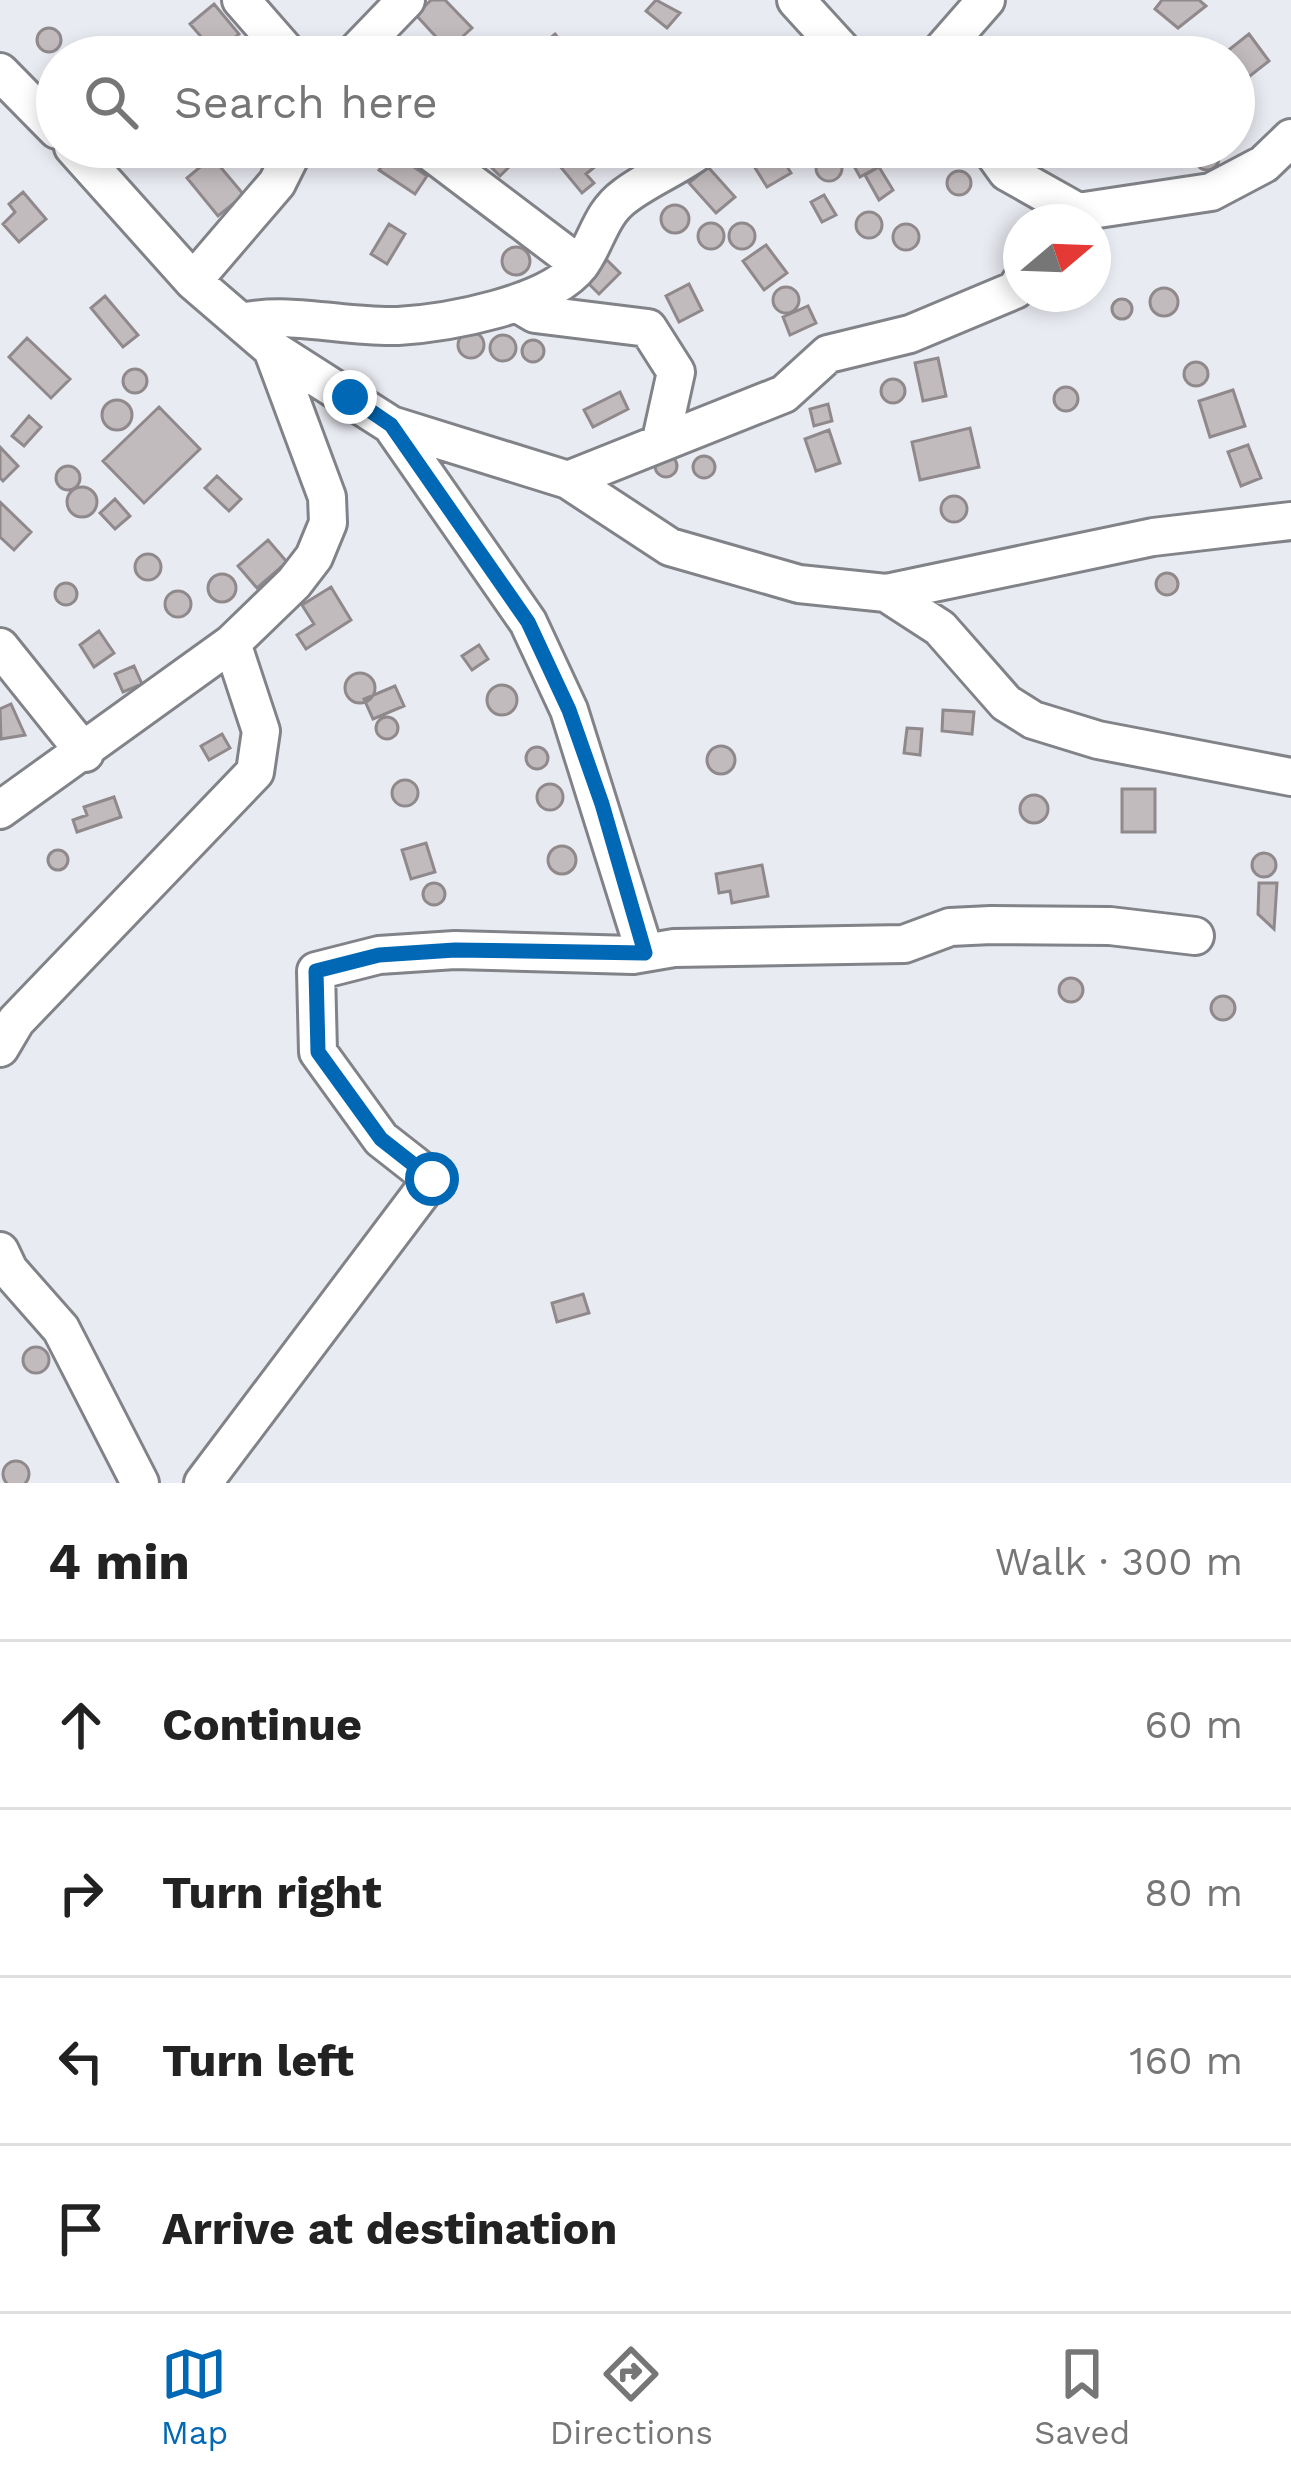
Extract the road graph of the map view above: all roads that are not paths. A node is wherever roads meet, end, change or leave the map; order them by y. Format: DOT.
graph roads {
  1 [pos="242,0"];
  2 [pos="406,0"];
  3 [pos="796,0"];
  4 [pos="986,0"];
  5 [pos="273,36"];
  6 [pos="371,36"];
  7 [pos="829,36"];
  8 [pos="954,36"];
  9 [pos="0,72"];
  10 [pos="36,109"];
  11 [pos="1291,138"];
  12 [pos="92,168"];
  13 [pos="285,168"];
  14 [pos="452,168"];
  15 [pos="670,168"];
  16 [pos="1004,168"];
  17 [pos="1041,204"];
  18 [pos="1111,207"];
  19 [pos="580,265"];
  20 [pos="194,281"];
  21 [pos="1003,295"];
  22 [pos="518,304"];
  23 [pos="241,322"];
  24 [pos="272,349"];
  25 [pos="391,425"];
  26 [pos="662,440"];
  27 [pos="568,480"];
  28 [pos="1291,521"];
  29 [pos="886,593"];
  30 [pos="232,643"];
  31 [pos="0,647"];
  32 [pos="86,752"];
  33 [pos="1291,777"];
  34 [pos="0,810"];
  35 [pos="1195,936"];
  36 [pos="645,953"];
  37 [pos="0,1048"];
  38 [pos="0,1251"];
  39 [pos="140,1483"];
  40 [pos="203,1483"];
  1 -- 5 [label="street"];
  2 -- 6 [label="street"];
  3 -- 7 [label="street"];
  4 -- 8 [label="street"];
  9 -- 10 [label="street"];
  11 -- 18 [label="street"];
  12 -- 20 [label="street"];
  13 -- 20 [label="street"];
  14 -- 19 [label="street"];
  15 -- 19 [label="street"];
  16 -- 17 [label="street"];
  19 -- 22 [label="street"];
  20 -- 23 [label="street"];
  21 -- 26 [label="street"];
  22 -- 23 [label="street"];
  22 -- 26 [label="street"];
  23 -- 24 [label="street"];
  24 -- 25 [label="street"];
  24 -- 30 [label="street"];
  25 -- 27 [label="street"];
  25 -- 36 [label="street"];
  26 -- 27 [label="street"];
  27 -- 29 [label="street"];
  28 -- 29 [label="street"];
  29 -- 33 [label="street"];
  30 -- 32 [label="street"];
  30 -- 37 [label="street"];
  31 -- 32 [label="street"];
  32 -- 34 [label="street"];
  35 -- 36 [label="street"];
  36 -- 40 [label="street"];
  38 -- 39 [label="street"];
}
